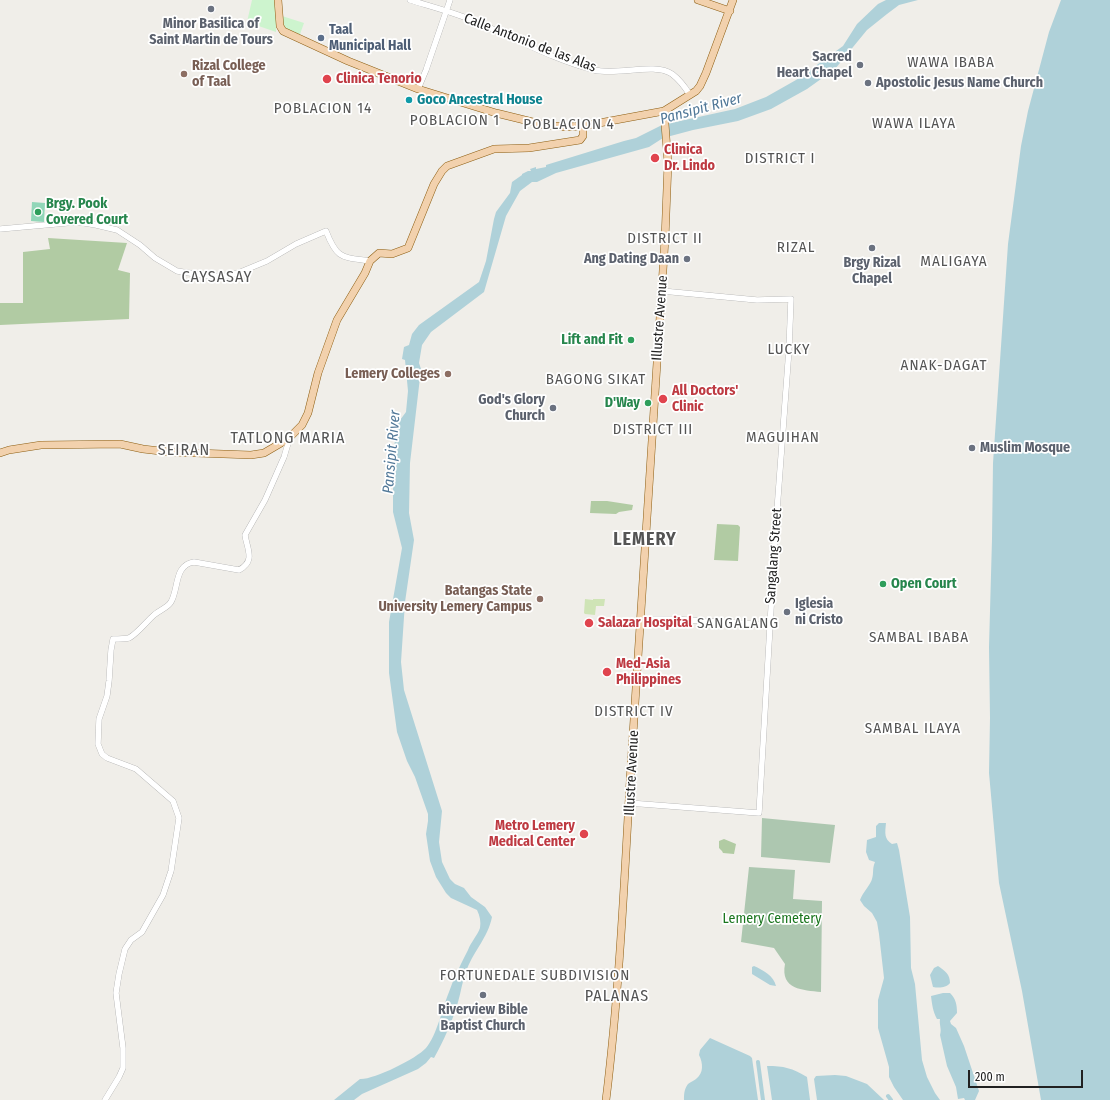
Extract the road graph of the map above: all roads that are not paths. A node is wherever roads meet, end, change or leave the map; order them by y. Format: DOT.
graph roads {
  1 [pos="278,0"];
  2 [pos="410,0"];
  3 [pos="450,0"];
  4 [pos="698,0"];
  5 [pos="734,0"];
  6 [pos="730,11"];
  7 [pos="446,12"];
  8 [pos="418,89"];
  9 [pos="690,95"];
  10 [pos="664,115"];
  11 [pos="583,126"];
  12 [pos="0,229"];
  13 [pos="370,261"];
  14 [pos="662,291"];
  15 [pos="290,437"];
  16 [pos="0,452"];
  17 [pos="641,619"];
  18 [pos="770,625"];
  19 [pos="629,803"];
  20 [pos="105,1100"];
  21 [pos="606,1100"];
  1 -- 8 [label="main road"];
  2 -- 7 [label="street, Calle Antonio de las Alas"];
  3 -- 7 [label="street"];
  4 -- 6 [label="main road"];
  5 -- 6 [label="main road"];
  6 -- 9 [label="main road"];
  7 -- 8 [label="street"];
  7 -- 9 [label="street, Calle Antonio de las Alas"];
  8 -- 11 [label="main road"];
  9 -- 10 [label="main road"];
  10 -- 11 [label="main road"];
  10 -- 14 [label="main road, Illustre Avenue"];
  11 -- 13 [label="main road"];
  12 -- 13 [label="street"];
  13 -- 15 [label="main road"];
  14 -- 17 [label="main road, Illustre Avenue"];
  14 -- 18 [label="street, Sangalang Street"];
  15 -- 16 [label="main road"];
  15 -- 20 [label="street"];
  17 -- 18 [label="street"];
  17 -- 19 [label="main road, Illustre Avenue"];
  18 -- 19 [label="street, Sangalang Street"];
  19 -- 21 [label="main road, Illustre Avenue"];
}
